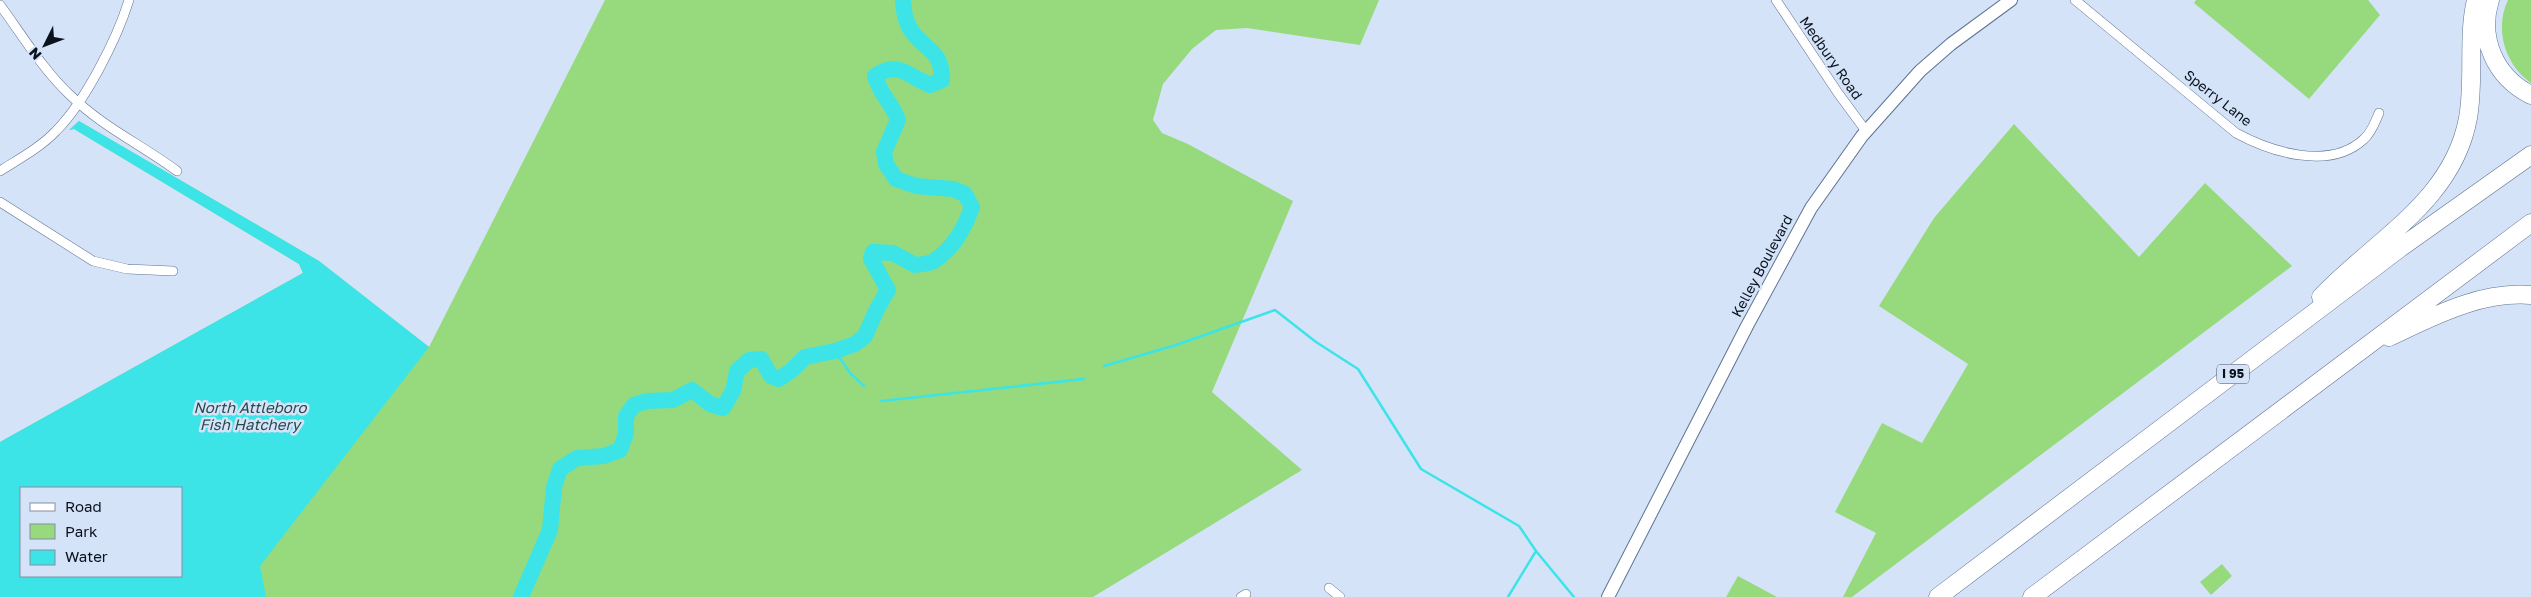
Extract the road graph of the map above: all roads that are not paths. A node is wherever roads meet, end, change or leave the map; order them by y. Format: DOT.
graph roads {
  1 [pos="130,0"];
  2 [pos="1776,0"];
  3 [pos="2011,0"];
  4 [pos="2075,0"];
  5 [pos="2476,0"];
  6 [pos="2490,0"];
  7 [pos="0,5"];
  8 [pos="2531,95"];
  9 [pos="78,103"];
  10 [pos="2379,113"];
  11 [pos="1866,131"];
  12 [pos="2531,154"];
  13 [pos="0,172"];
  14 [pos="177,172"];
  15 [pos="0,202"];
  16 [pos="2531,222"];
  17 [pos="173,271"];
  18 [pos="2531,295"];
  19 [pos="2284,336"];
  20 [pos="2359,350"];
  21 [pos="1329,588"];
  22 [pos="1340,597"];
  23 [pos="1608,597"];
  24 [pos="1938,597"];
  25 [pos="2032,597"];
  1 -- 9 [label="street"];
  2 -- 11 [label="street, Medbury Road"];
  3 -- 11 [label="main road, Kelley Boulevard"];
  4 -- 10 [label="street, Sperry Lane"];
  5 -- 19 [label="highway"];
  6 -- 8 [label="highway"];
  7 -- 9 [label="street"];
  9 -- 13 [label="street"];
  9 -- 14 [label="street"];
  11 -- 23 [label="main road, Kelley Boulevard"];
  12 -- 19 [label="highway, I 95"];
  15 -- 17 [label="street"];
  16 -- 20 [label="highway"];
  18 -- 20 [label="highway"];
  19 -- 24 [label="highway, I 95"];
  20 -- 25 [label="highway"];
  21 -- 22 [label="street"];
}
